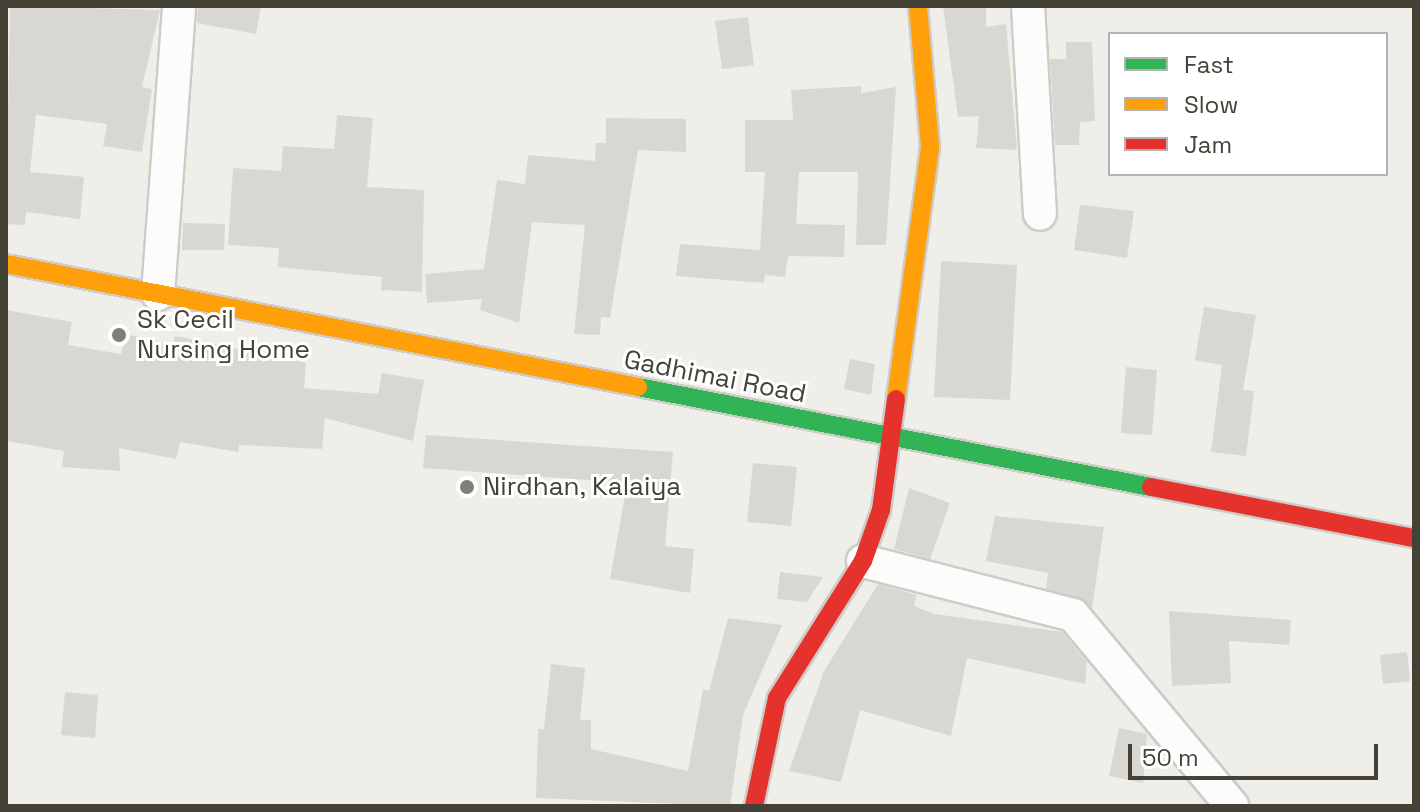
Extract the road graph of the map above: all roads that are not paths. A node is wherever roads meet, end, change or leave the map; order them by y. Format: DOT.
graph roads {
  1 [pos="179,6"];
  2 [pos="918,6"];
  3 [pos="1028,6"];
  4 [pos="1040,214"];
  5 [pos="6,264"];
  6 [pos="158,294"];
  7 [pos="894,438"];
  8 [pos="1414,538"];
  9 [pos="863,561"];
  10 [pos="754,806"];
  11 [pos="1232,806"];
  1 -- 6 [label="street"];
  2 -- 7 [label="street"];
  3 -- 4 [label="street"];
  5 -- 6 [label="street, Gadhimai Road"];
  6 -- 7 [label="street, Gadhimai Road"];
  7 -- 8 [label="street, Gadhimai Road"];
  7 -- 9 [label="street"];
  9 -- 10 [label="street"];
  9 -- 11 [label="street"];
}
